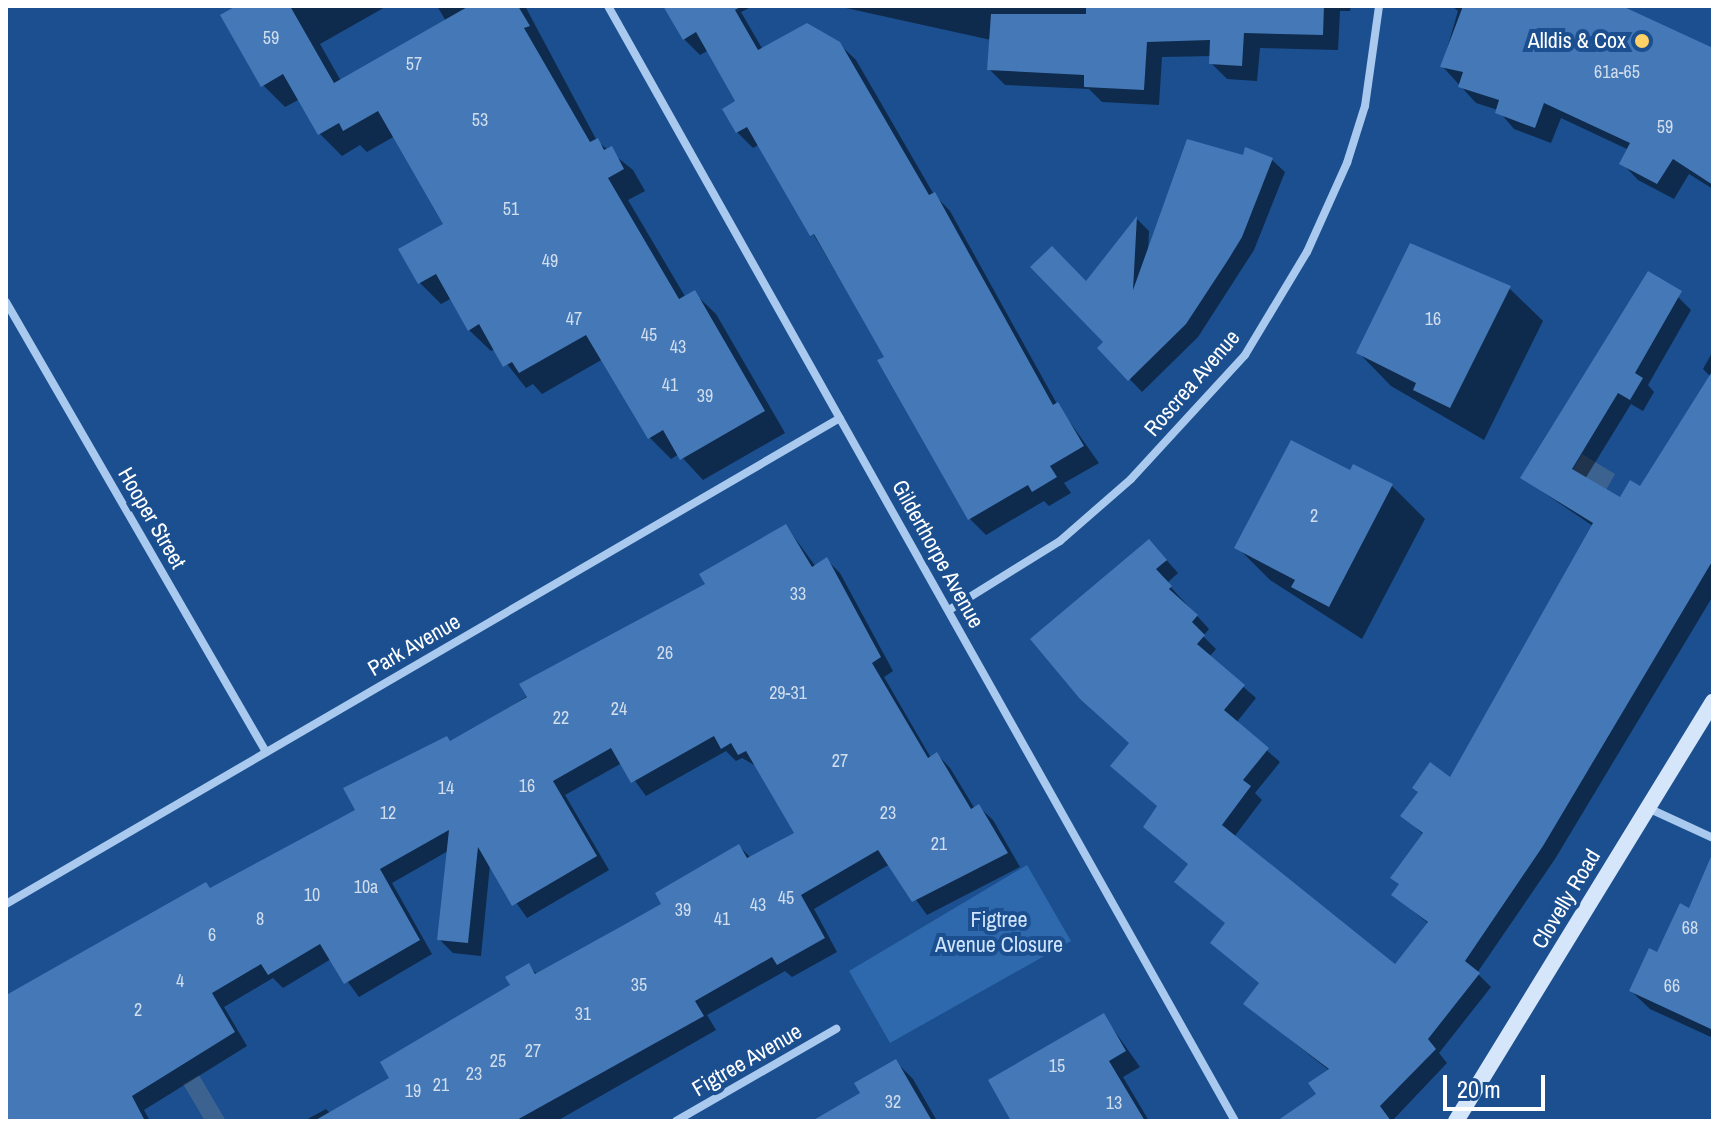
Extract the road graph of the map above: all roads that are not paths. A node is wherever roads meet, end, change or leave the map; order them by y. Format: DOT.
graph roads {
  1 [pos="608,6"];
  2 [pos="1379,6"];
  3 [pos="6,302"];
  4 [pos="840,418"];
  5 [pos="949,610"];
  6 [pos="1713,701"];
  7 [pos="266,752"];
  8 [pos="1648,807"];
  9 [pos="1713,838"];
  10 [pos="6,904"];
  11 [pos="836,1029"];
  12 [pos="676,1121"];
  13 [pos="1235,1121"];
  14 [pos="1456,1121"];
  1 -- 4 [label="street, Gilderthorpe Avenue"];
  2 -- 5 [label="street, Roscrea Avenue"];
  3 -- 7 [label="street, Hooper Street"];
  4 -- 5 [label="street, Gilderthorpe Avenue"];
  4 -- 7 [label="street, Park Avenue"];
  5 -- 13 [label="street, Gilderthorpe Avenue"];
  6 -- 8 [label="street, Clovelly Road"];
  7 -- 10 [label="street, Park Avenue"];
  8 -- 9 [label="street"];
  8 -- 14 [label="street, Clovelly Road"];
  11 -- 12 [label="street, Figtree Avenue"];
}
